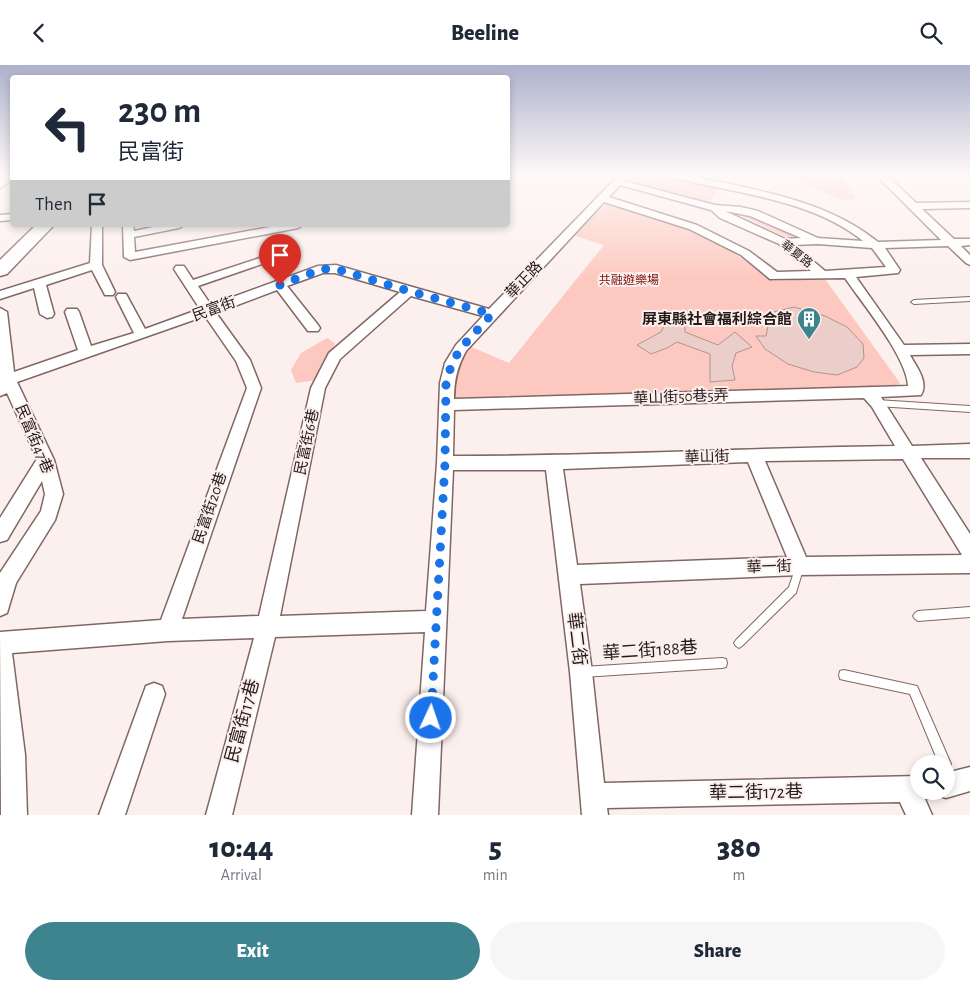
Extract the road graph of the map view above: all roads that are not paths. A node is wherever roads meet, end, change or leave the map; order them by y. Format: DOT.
graph roads {
  1 [pos="590,211"];
  2 [pos="644,211"];
  3 [pos="710,211"];
  4 [pos="719,211"];
  5 [pos="744,211"];
  6 [pos="818,211"];
  7 [pos="919,211"];
  8 [pos="689,225"];
  9 [pos="44,227"];
  10 [pos="97,227"];
  11 [pos="159,227"];
  12 [pos="284,227"];
  13 [pos="129,230"];
  14 [pos="818,241"];
  15 [pos="783,242"];
  16 [pos="970,242"];
  17 [pos="950,243"];
  18 [pos="877,245"];
  19 [pos="290,251"];
  20 [pos="970,261"];
  21 [pos="96,265"];
  22 [pos="180,269"];
  23 [pos="0,270"];
  24 [pos="821,274"];
  25 [pos="848,274"];
  26 [pos="39,283"];
  27 [pos="190,285"];
  28 [pos="280,285"];
  29 [pos="409,291"];
  30 [pos="0,295"];
  31 [pos="970,299"];
  32 [pos="914,302"];
  33 [pos="208,311"];
  34 [pos="0,312"];
  35 [pos="72,312"];
  36 [pos="47,314"];
  37 [pos="492,314"];
  38 [pos="313,328"];
  39 [pos="142,335"];
  40 [pos="970,349"];
  41 [pos="900,350"];
  42 [pos="86,352"];
  43 [pos="4,385"];
  44 [pos="866,391"];
  45 [pos="876,403"];
  46 [pos="446,405"];
  47 [pos="970,409"];
  48 [pos="970,451"];
  49 [pos="908,452"];
  50 [pos="754,455"];
  51 [pos="46,459"];
  52 [pos="445,463"];
  53 [pos="554,463"];
  54 [pos="0,534"];
  55 [pos="970,551"];
  56 [pos="970,564"];
  57 [pos="800,566"];
  58 [pos="568,575"];
  59 [pos="0,606"];
  60 [pos="970,612"];
  61 [pos="918,616"];
  62 [pos="436,621"];
  63 [pos="268,627"];
  64 [pos="168,630"];
  65 [pos="739,643"];
  66 [pos="0,644"];
  67 [pos="722,663"];
  68 [pos="580,672"];
  69 [pos="844,675"];
  70 [pos="154,694"];
  71 [pos="943,755"];
  72 [pos="910,790"];
  73 [pos="915,800"];
  74 [pos="594,805"];
  75 [pos="14,815"];
  76 [pos="112,815"];
  77 [pos="219,815"];
  78 [pos="425,815"];
  79 [pos="919,815"];
  1 -- 37 [label="street, 華正路"];
  2 -- 8 [label="street"];
  3 -- 8 [label="street"];
  4 -- 15 [label="street, 華夏路"];
  5 -- 14 [label="street"];
  6 -- 18 [label="street"];
  7 -- 17 [label="street"];
  8 -- 24 [label="street"];
  9 -- 23 [label="main road"];
  10 -- 21 [label="street"];
  11 -- 13 [label="street"];
  12 -- 13 [label="street"];
  14 -- 15 [label="street"];
  14 -- 18 [label="street"];
  15 -- 24 [label="street, 華夏路"];
  16 -- 17 [label="street"];
  17 -- 18 [label="street"];
  17 -- 20 [label="street"];
  18 -- 25 [label="street"];
  19 -- 27 [label="street"];
  21 -- 26 [label="street"];
  21 -- 39 [label="street"];
  22 -- 27 [label="street"];
  24 -- 25 [label="street, 華夏路"];
  25 -- 41 [label="street"];
  26 -- 30 [label="street"];
  26 -- 36 [label="street"];
  27 -- 33 [label="street"];
  28 -- 29 [label="street, 民富街"];
  28 -- 33 [label="street, 民富街"];
  28 -- 38 [label="street"];
  29 -- 37 [label="street, 民富街"];
  29 -- 63 [label="street, 民富街6巷"];
  31 -- 32 [label="lane"];
  33 -- 39 [label="street, 民富街"];
  33 -- 64 [label="street, 民富街20巷"];
  34 -- 43 [label="street, 民富街47巷"];
  35 -- 42 [label="street"];
  37 -- 46 [label="street, 華正路"];
  39 -- 42 [label="street, 民富街"];
  40 -- 41 [label="street"];
  41 -- 44 [label="street, 華山街50巷5弄"];
  42 -- 43 [label="street, 民富街"];
  43 -- 51 [label="street, 民富街47巷"];
  44 -- 45 [label="street"];
  44 -- 46 [label="street, 華山街50巷5弄"];
  45 -- 47 [label="lane"];
  45 -- 49 [label="street"];
  46 -- 52 [label="street, 華正路"];
  48 -- 49 [label="street, 華山街"];
  49 -- 50 [label="street, 華山街"];
  49 -- 55 [label="street"];
  50 -- 53 [label="street, 華山街"];
  50 -- 57 [label="street"];
  51 -- 54 [label="street"];
  51 -- 59 [label="street, 民富街47巷"];
  52 -- 53 [label="street, 華山街"];
  52 -- 62 [label="street, 華正路"];
  53 -- 58 [label="street, 華二街"];
  56 -- 57 [label="street, 華一街"];
  57 -- 58 [label="street, 華一街"];
  57 -- 65 [label="lane"];
  58 -- 68 [label="street, 華二街"];
  60 -- 61 [label="lane"];
  62 -- 63 [label="street"];
  62 -- 78 [label="street, 華正路"];
  63 -- 64 [label="street"];
  63 -- 77 [label="street, 民富街17巷"];
  64 -- 66 [label="street"];
  66 -- 75 [label="street"];
  67 -- 68 [label="lane, 華二街188巷"];
  68 -- 74 [label="street, 華二街"];
  69 -- 71 [label="lane"];
  70 -- 76 [label="street"];
  72 -- 74 [label="street, 華二街172巷"];
  73 -- 79 [label="street"];
}
